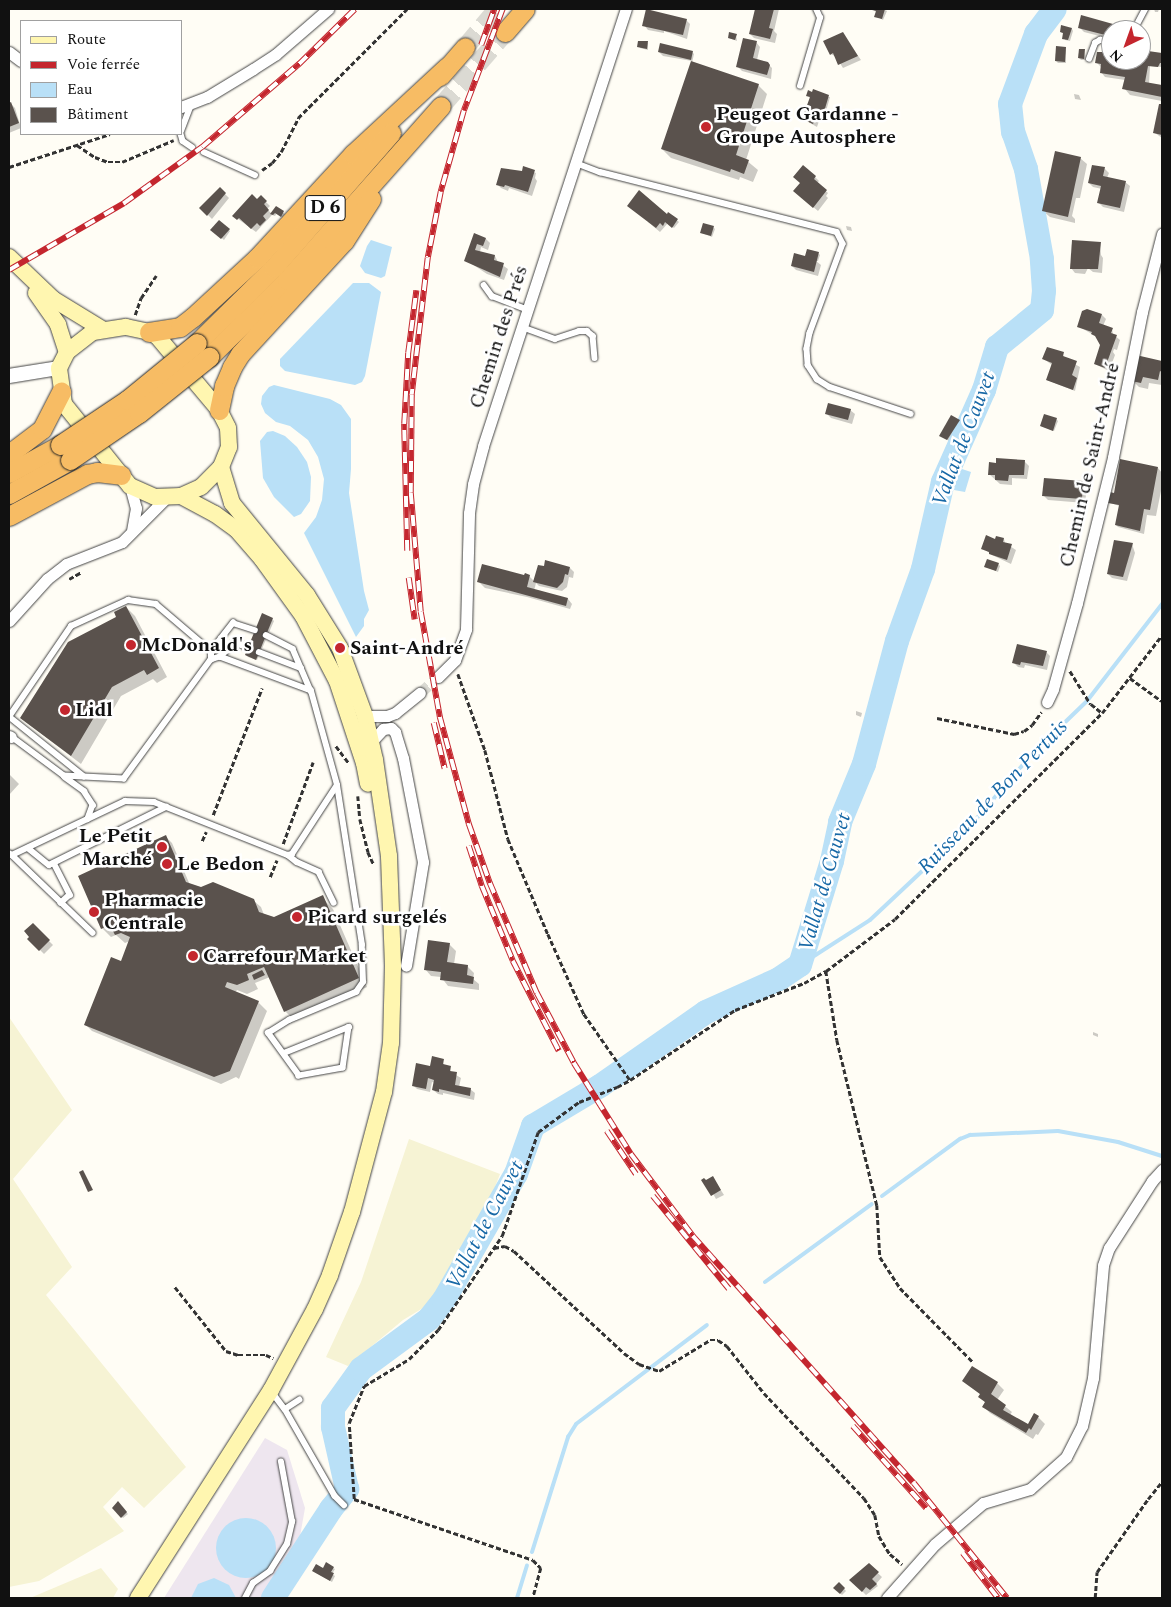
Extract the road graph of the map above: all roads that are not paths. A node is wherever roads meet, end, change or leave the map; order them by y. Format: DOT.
graph roads {
  1 [pos="328,9"];
  2 [pos="526,9"];
  3 [pos="626,9"];
  4 [pos="816,9"];
  5 [pos="505,32"];
  6 [pos="1101,40"];
  7 [pos="465,47"];
  8 [pos="9,52"];
  9 [pos="1089,59"];
  10 [pos="20,60"];
  11 [pos="447,67"];
  12 [pos="800,86"];
  13 [pos="192,103"];
  14 [pos="441,106"];
  15 [pos="182,107"];
  16 [pos="182,129"];
  17 [pos="182,135"];
  18 [pos="406,146"];
  19 [pos="192,147"];
  20 [pos="204,152"];
  21 [pos="576,163"];
  22 [pos="255,175"];
  23 [pos="1162,234"];
  24 [pos="9,259"];
  25 [pos="484,285"];
  26 [pos="528,310"];
  27 [pos="522,327"];
  28 [pos="102,329"];
  29 [pos="141,330"];
  30 [pos="203,350"];
  31 [pos="67,352"];
  32 [pos="594,358"];
  33 [pos="59,368"];
  34 [pos="9,376"];
  35 [pos="61,392"];
  36 [pos="219,410"];
  37 [pos="911,414"];
  38 [pos="65,453"];
  39 [pos="9,454"];
  40 [pos="221,467"];
  41 [pos="9,473"];
  42 [pos="126,481"];
  43 [pos="9,494"];
  44 [pos="174,497"];
  45 [pos="9,516"];
  46 [pos="130,534"];
  47 [pos="9,621"];
  48 [pos="255,630"];
  49 [pos="266,635"];
  50 [pos="248,647"];
  51 [pos="211,651"];
  52 [pos="259,652"];
  53 [pos="220,657"];
  54 [pos="211,660"];
  55 [pos="301,668"];
  56 [pos="438,677"];
  57 [pos="311,691"];
  58 [pos="420,693"];
  59 [pos="1046,702"];
  60 [pos="365,716"];
  61 [pos="10,736"];
  62 [pos="371,742"];
  63 [pos="64,776"];
  64 [pos="84,777"];
  65 [pos="337,785"];
  66 [pos="166,807"];
  67 [pos="87,821"];
  68 [pos="28,848"];
  69 [pos="10,854"];
  70 [pos="288,855"];
  71 [pos="54,863"];
  72 [pos="61,903"];
  73 [pos="334,903"];
  74 [pos="93,933"];
  75 [pos="392,946"];
  76 [pos="406,966"];
  77 [pos="284,1052"];
  78 [pos="1162,1170"];
  79 [pos="271,1390"];
  80 [pos="299,1400"];
  81 [pos="285,1409"];
  82 [pos="281,1462"];
  83 [pos="344,1505"];
  84 [pos="138,1598"];
  85 [pos="245,1598"];
  86 [pos="888,1598"];
  1 -- 13 [label="street"];
  2 -- 5 [label="highway"];
  3 -- 21 [label="street, Chemin des Prés"];
  4 -- 12 [label="lane"];
  6 -- 9 [label="lane"];
  7 -- 11 [label="highway, D 6"];
  8 -- 10 [label="street"];
  11 -- 29 [label="highway"];
  11 -- 30 [label="highway, D 6"];
  13 -- 15 [label="street"];
  13 -- 16 [label="lane"];
  14 -- 18 [label="highway, D 6"];
  17 -- 19 [label="lane"];
  18 -- 30 [label="highway, D 6"];
  18 -- 36 [label="highway"];
  20 -- 22 [label="lane"];
  21 -- 26 [label="street, Chemin des Prés"];
  21 -- 37 [label="lane"];
  23 -- 59 [label="street, Chemin de Saint-André"];
  24 -- 28 [label="main road"];
  24 -- 31 [label="main road"];
  25 -- 26 [label="lane"];
  26 -- 27 [label="street, Chemin des Prés"];
  27 -- 32 [label="lane"];
  27 -- 56 [label="street, Chemin des Prés"];
  28 -- 29 [label="main road"];
  28 -- 31 [label="main road"];
  29 -- 36 [label="main road"];
  30 -- 38 [label="highway, D 6, bridge"];
  31 -- 33 [label="main road"];
  33 -- 34 [label="street"];
  33 -- 35 [label="main road"];
  35 -- 39 [label="highway"];
  35 -- 42 [label="main road"];
  36 -- 40 [label="main road"];
  38 -- 41 [label="highway, D 6"];
  38 -- 43 [label="highway, D 6"];
  40 -- 44 [label="main road"];
  40 -- 60 [label="main road"];
  42 -- 44 [label="main road"];
  42 -- 45 [label="highway"];
  42 -- 46 [label="street"];
  44 -- 46 [label="street"];
  44 -- 75 [label="main road"];
  46 -- 47 [label="street"];
  48 -- 51 [label="lane"];
  49 -- 55 [label="lane"];
  50 -- 53 [label="lane"];
  51 -- 54 [label="lane"];
  51 -- 64 [label="lane"];
  52 -- 55 [label="lane"];
  53 -- 54 [label="lane"];
  53 -- 57 [label="lane"];
  54 -- 64 [label="lane"];
  55 -- 57 [label="lane"];
  57 -- 65 [label="lane"];
  58 -- 60 [label="street"];
  60 -- 62 [label="main road"];
  61 -- 63 [label="lane"];
  62 -- 75 [label="main road"];
  62 -- 76 [label="street"];
  63 -- 64 [label="lane"];
  63 -- 67 [label="lane"];
  65 -- 70 [label="lane"];
  65 -- 77 [label="lane"];
  66 -- 67 [label="lane"];
  66 -- 70 [label="lane"];
  66 -- 71 [label="lane"];
  67 -- 68 [label="lane"];
  68 -- 69 [label="lane"];
  68 -- 71 [label="lane"];
  69 -- 72 [label="lane"];
  70 -- 73 [label="lane"];
  71 -- 72 [label="lane"];
  72 -- 74 [label="lane"];
  75 -- 79 [label="main road"];
  77 -- 77 [label="lane"];
  78 -- 86 [label="street"];
  79 -- 81 [label="lane"];
  79 -- 84 [label="main road"];
  80 -- 81 [label="lane"];
  81 -- 83 [label="lane"];
  82 -- 85 [label="lane"];
}
